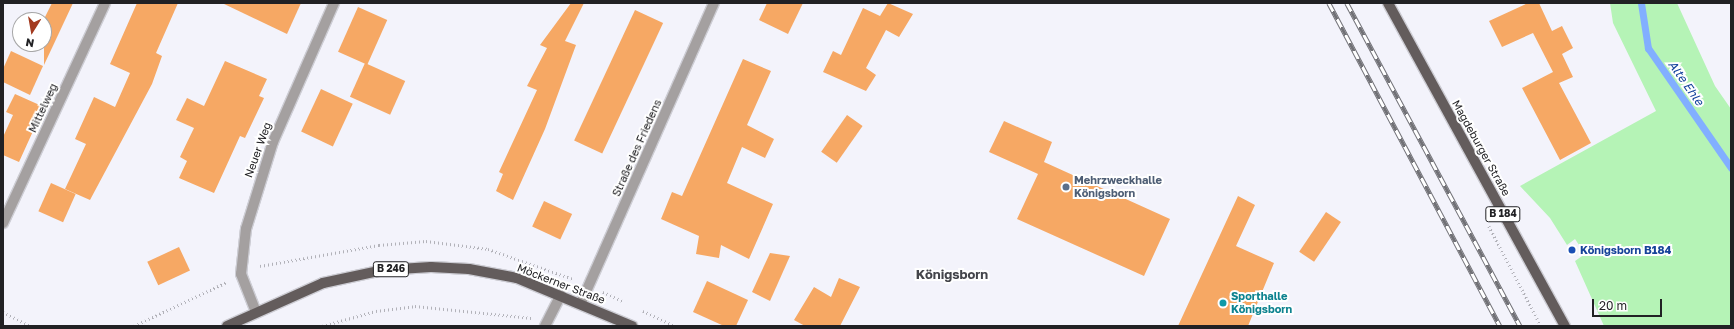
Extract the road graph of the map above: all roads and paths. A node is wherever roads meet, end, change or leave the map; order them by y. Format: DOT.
graph roads {
  1 [pos="105,3"];
  2 [pos="334,3"];
  3 [pos="714,3"];
  4 [pos="1388,3"];
  5 [pos="3,223"];
  6 [pos="561,295"];
  7 [pos="581,303"];
  8 [pos="3,312"];
  9 [pos="256,312"];
  10 [pos="546,323"];
  11 [pos="30,326"];
  12 [pos="227,326"];
  13 [pos="322,326"];
  14 [pos="632,326"];
  15 [pos="1565,326"];
  1 -- 5 [label="street, Mittelweg"];
  2 -- 9 [label="street, Neuer Weg"];
  3 -- 7 [label="street, Straße des Friedens"];
  4 -- 15 [label="main road, Magdeburger Straße / B 184"];
  6 -- 7 [label="main road, Möckerner Straße / B 246"];
  6 -- 9 [label="main road, Möckerner Straße / B 246"];
  6 -- 10 [label="street"];
  7 -- 14 [label="main road, Möckerner Straße / B 246"];
  8 -- 11 [label="path"];
  9 -- 12 [label="main road, Möckerner Straße / B 246"];
  10 -- 13 [label="path"];
}
